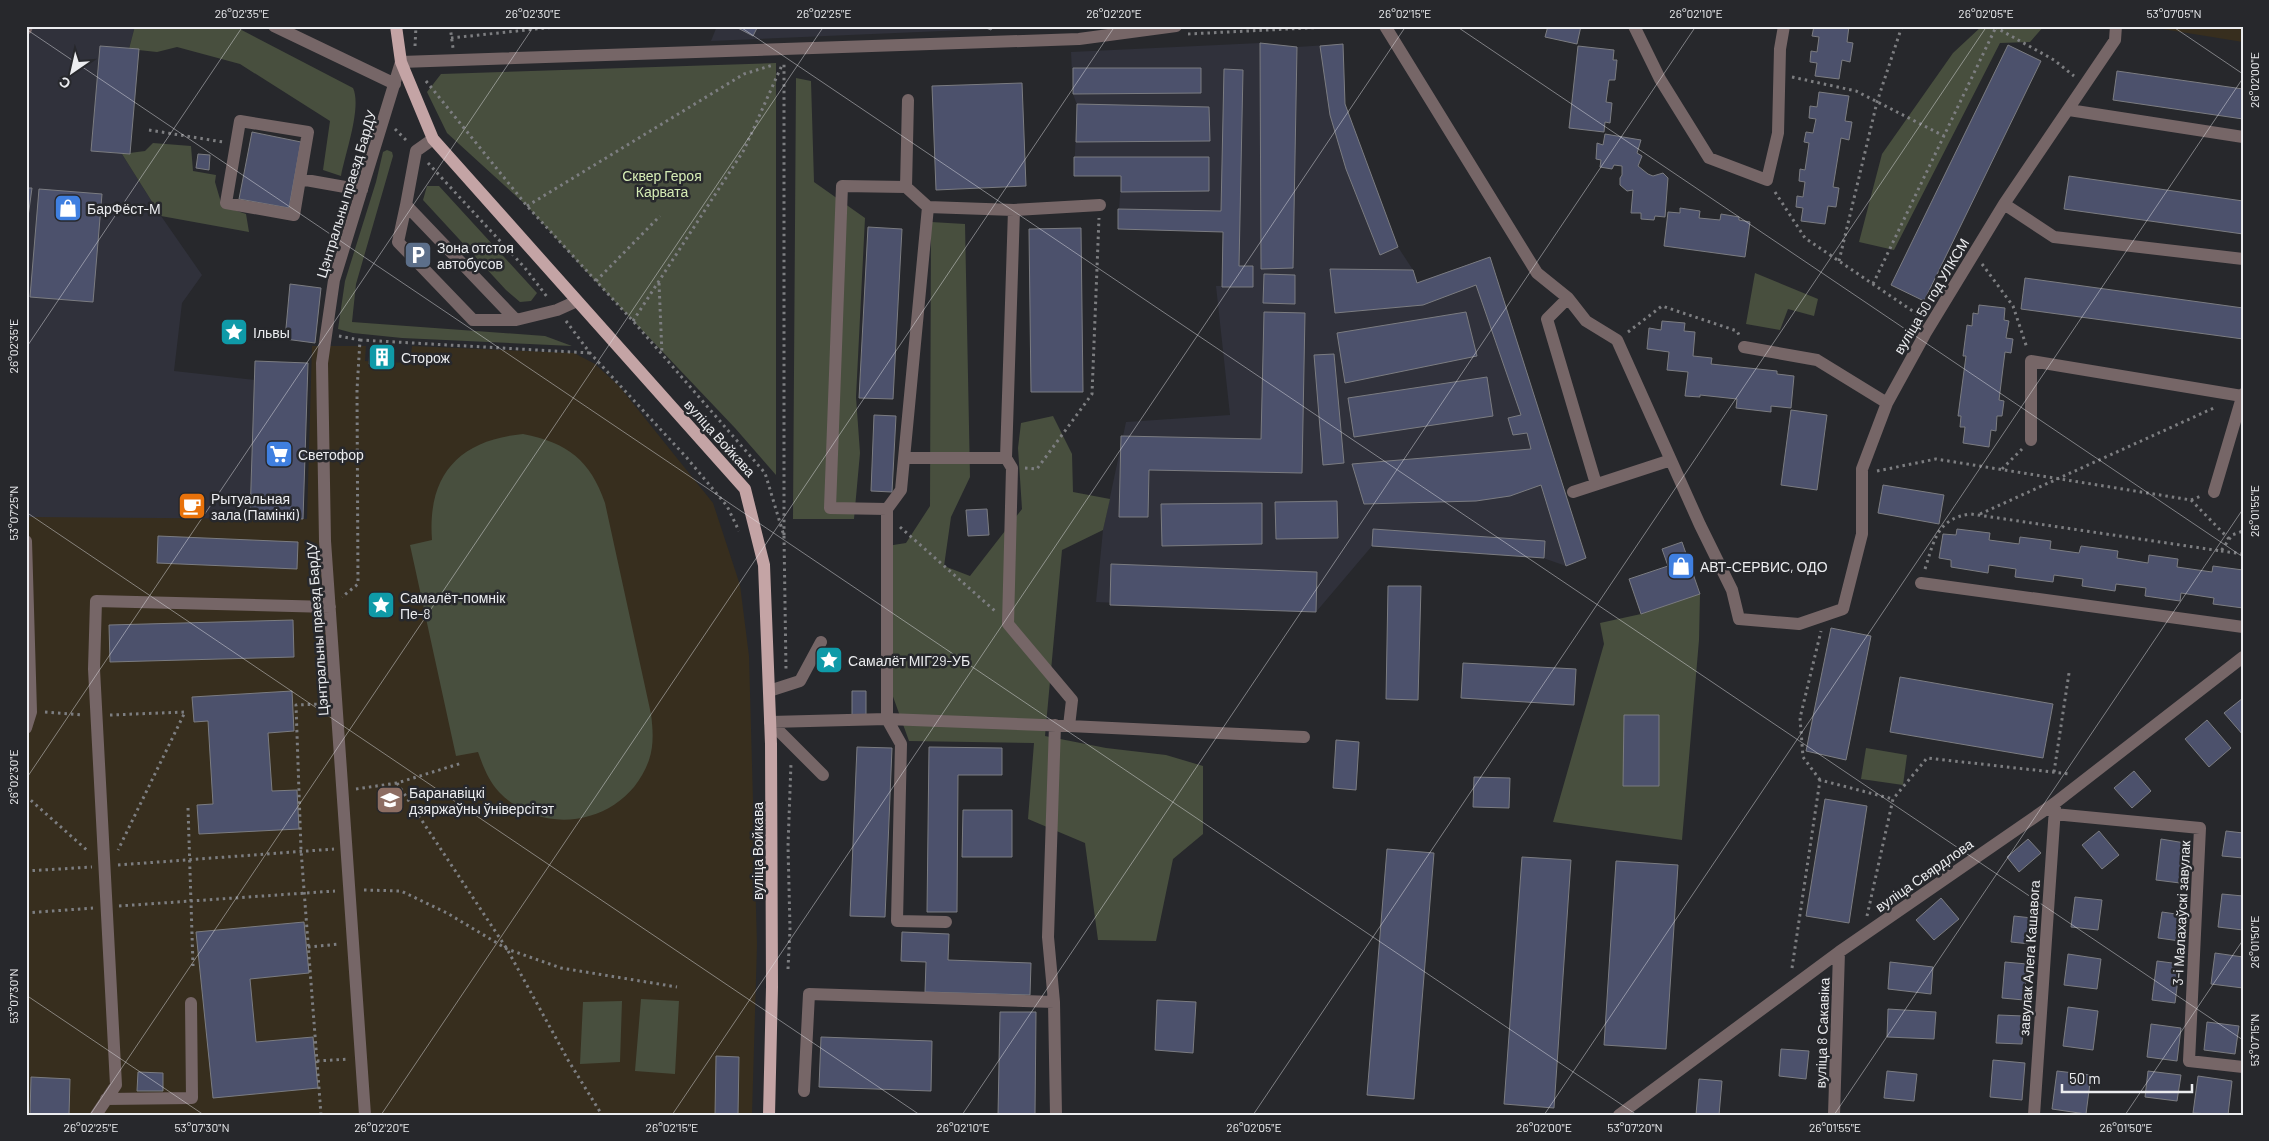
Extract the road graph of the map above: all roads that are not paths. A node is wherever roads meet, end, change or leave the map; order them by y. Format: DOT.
graph roads {
  1 [pos="274,26"];
  2 [pos="396,26"];
  3 [pos="1385,26"];
  4 [pos="1634,26"];
  5 [pos="1784,26"];
  6 [pos="2116,26"];
  7 [pos="1181,30"];
  8 [pos="401,62"];
  9 [pos="395,84"];
  10 [pos="908,100"];
  11 [pos="2069,110"];
  12 [pos="2243,137"];
  13 [pos="433,139"];
  14 [pos="300,179"];
  15 [pos="906,187"];
  16 [pos="362,190"];
  17 [pos="406,204"];
  18 [pos="2004,204"];
  19 [pos="1100,206"];
  20 [pos="928,207"];
  21 [pos="1014,210"];
  22 [pos="2243,259"];
  23 [pos="1568,298"];
  24 [pos="577,301"];
  25 [pos="516,320"];
  26 [pos="1744,347"];
  27 [pos="2242,395"];
  28 [pos="1886,403"];
  29 [pos="2031,440"];
  30 [pos="904,458"];
  31 [pos="1671,460"];
  32 [pos="1009,463"];
  33 [pos="1596,484"];
  34 [pos="1573,492"];
  35 [pos="2214,492"];
  36 [pos="887,512"];
  37 [pos="26,541"];
  38 [pos="1921,583"];
  39 [pos="330,607"];
  40 [pos="2243,627"];
  41 [pos="821,642"];
  42 [pos="2243,657"];
  43 [pos="769,691"];
  44 [pos="887,719"];
  45 [pos="770,722"];
  46 [pos="1055,725"];
  47 [pos="1069,726"];
  48 [pos="26,728"];
  49 [pos="1304,737"];
  50 [pos="823,775"];
  51 [pos="2055,809"];
  52 [pos="946,922"];
  53 [pos="1839,952"];
  54 [pos="1054,1002"];
  55 [pos="191,1004"];
  56 [pos="2243,1067"];
  57 [pos="804,1091"];
  58 [pos="106,1099"];
  59 [pos="96,1115"];
  60 [pos="365,1115"];
  61 [pos="769,1115"];
  62 [pos="1056,1115"];
  63 [pos="1619,1115"];
  64 [pos="1834,1115"];
  65 [pos="2034,1115"];
  1 -- 9 [label="street"];
  2 -- 8 [label="main road, вуліца Войкава"];
  3 -- 23 [label="street"];
  4 -- 5 [label="street"];
  6 -- 11 [label="street, вуліца 50 год УЛКСМ"];
  7 -- 8 [label="street"];
  8 -- 9 [label="street, Цэнтральны праезд БарДУ"];
  8 -- 13 [label="main road, вуліца Войкава"];
  9 -- 16 [label="street, Цэнтральны праезд БарДУ"];
  10 -- 15 [label="street"];
  11 -- 12 [label="street"];
  11 -- 18 [label="street, вуліца 50 год УЛКСМ"];
  13 -- 17 [label="street"];
  13 -- 24 [label="main road, вуліца Войкава"];
  14 -- 14 [label="street"];
  14 -- 16 [label="street"];
  15 -- 20 [label="street"];
  15 -- 36 [label="street"];
  16 -- 39 [label="street, Цэнтральны праезд БарДУ"];
  17 -- 25 [label="street"];
  17 -- 25 [label="street"];
  18 -- 22 [label="street"];
  18 -- 28 [label="street, вуліца 50 год УЛКСМ"];
  19 -- 21 [label="street"];
  20 -- 21 [label="street"];
  20 -- 30 [label="street"];
  21 -- 32 [label="street"];
  23 -- 31 [label="street"];
  23 -- 33 [label="street"];
  24 -- 25 [label="street"];
  24 -- 43 [label="main road, вуліца Войкава"];
  26 -- 28 [label="street"];
  27 -- 29 [label="street"];
  27 -- 35 [label="street"];
  28 -- 31 [label="street, вуліца 50 год УЛКСМ"];
  30 -- 32 [label="street"];
  30 -- 36 [label="street"];
  31 -- 33 [label="street"];
  32 -- 47 [label="street"];
  33 -- 34 [label="street"];
  36 -- 44 [label="street"];
  37 -- 48 [label="street"];
  38 -- 40 [label="street"];
  39 -- 58 [label="street"];
  39 -- 60 [label="street, Цэнтральны праезд БарДУ"];
  41 -- 43 [label="street"];
  42 -- 51 [label="street, вуліца Свярдлова"];
  43 -- 45 [label="main road, вуліца Войкава"];
  44 -- 45 [label="street"];
  44 -- 46 [label="street"];
  44 -- 52 [label="street"];
  45 -- 50 [label="street"];
  45 -- 61 [label="main road, вуліца Войкава"];
  46 -- 47 [label="street"];
  46 -- 54 [label="street"];
  47 -- 49 [label="street"];
  51 -- 53 [label="street, вуліца Свярдлова"];
  51 -- 56 [label="street, 3-і Малахаўскі завулак"];
  51 -- 65 [label="street, завулак Алега Кашавога"];
  53 -- 63 [label="street, вуліца Свярдлова"];
  53 -- 64 [label="street, вуліца 8 Сакавіка"];
  54 -- 57 [label="street"];
  54 -- 62 [label="street"];
  55 -- 58 [label="street"];
  58 -- 59 [label="street"];
}
